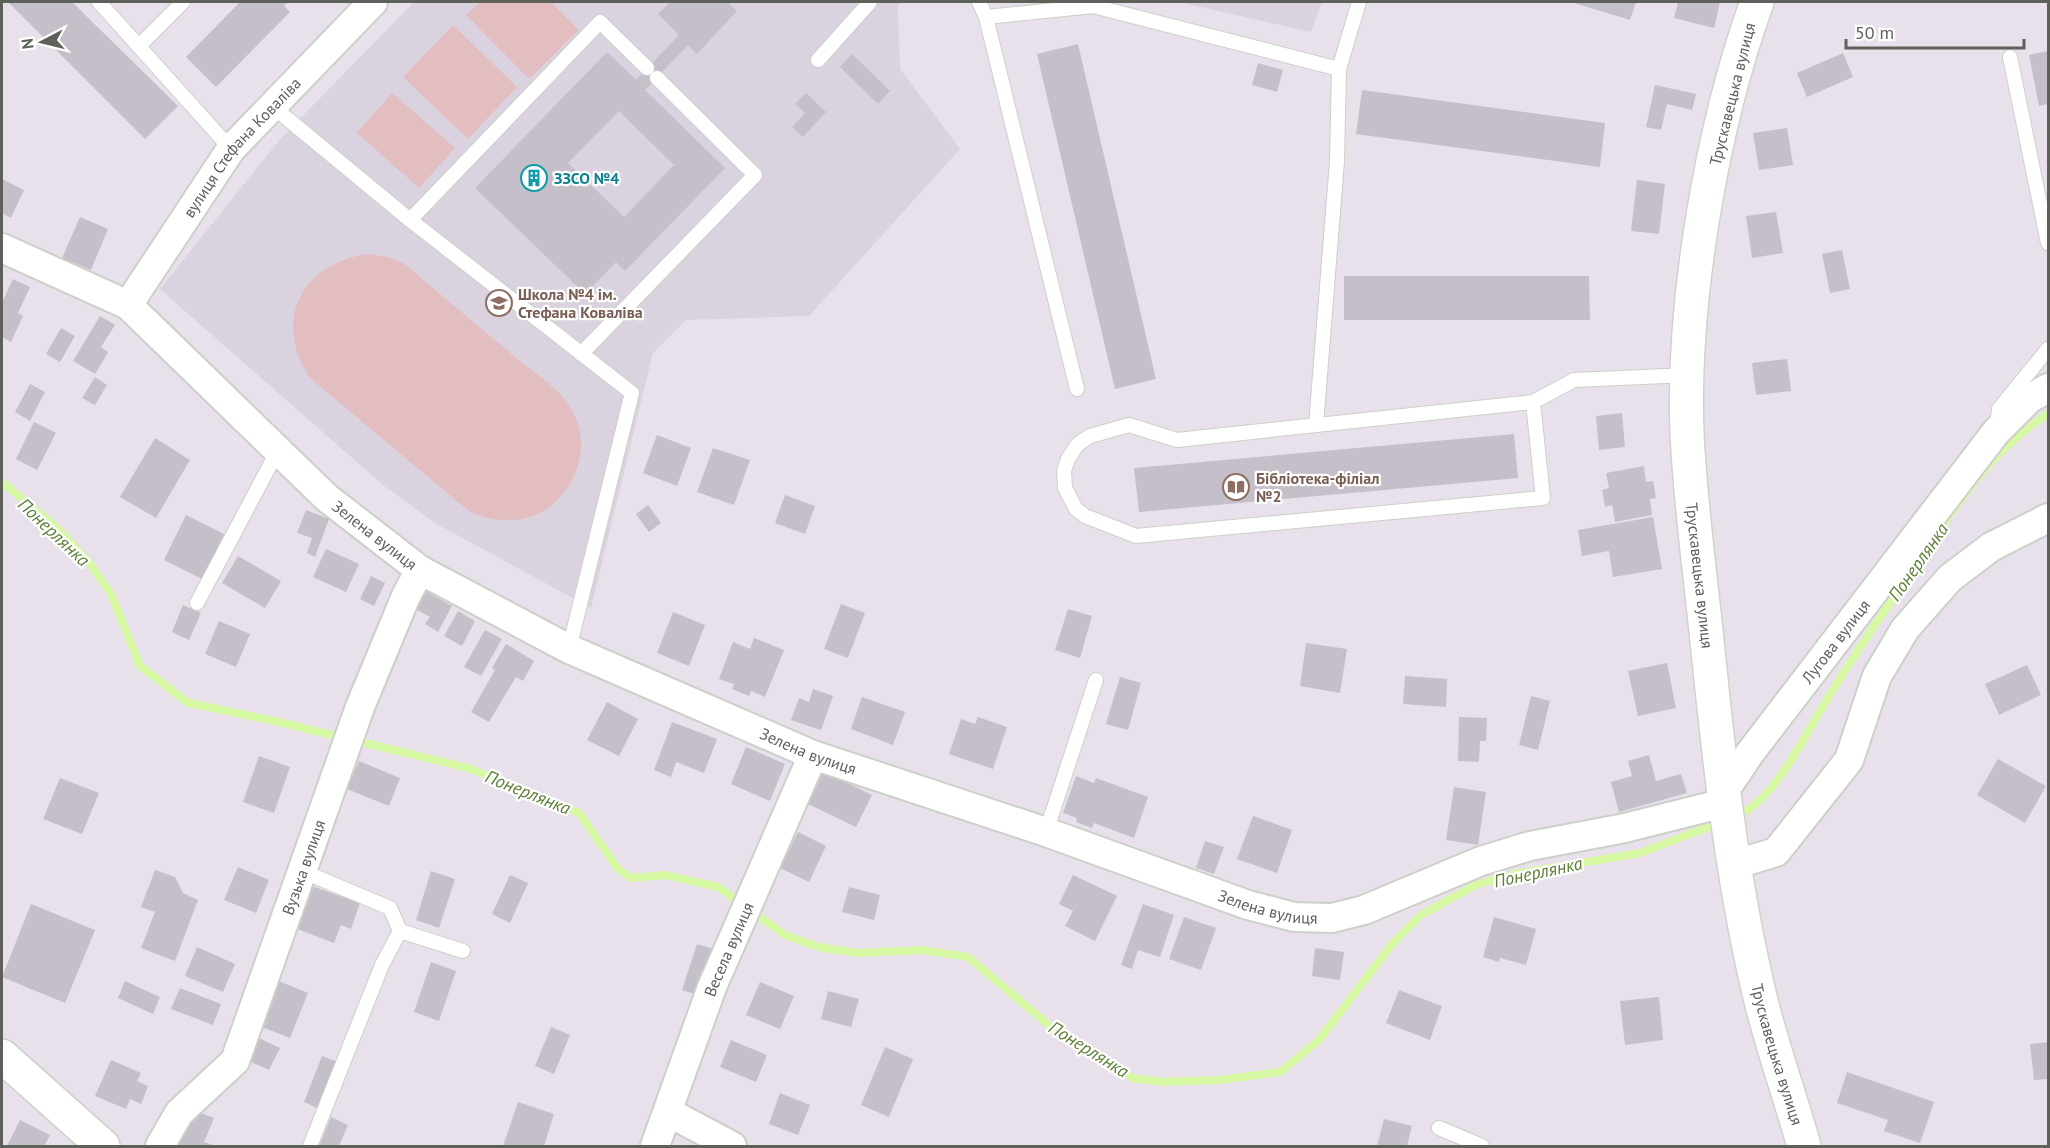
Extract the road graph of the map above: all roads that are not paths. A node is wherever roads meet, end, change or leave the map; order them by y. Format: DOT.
graph roads {
  1 [pos="99,2"];
  2 [pos="183,2"];
  3 [pos="373,2"];
  4 [pos="870,2"];
  5 [pos="979,2"];
  6 [pos="1359,2"];
  7 [pos="1757,2"];
  8 [pos="986,17"];
  9 [pos="140,45"];
  10 [pos="2010,57"];
  11 [pos="818,60"];
  12 [pos="1339,69"];
  13 [pos="272,106"];
  14 [pos="231,149"];
  15 [pos="410,220"];
  16 [pos="2049,243"];
  17 [pos="2,248"];
  18 [pos="128,305"];
  19 [pos="2049,349"];
  20 [pos="581,354"];
  21 [pos="1688,375"];
  22 [pos="2049,388"];
  23 [pos="1077,389"];
  24 [pos="1533,402"];
  25 [pos="1316,425"];
  26 [pos="1996,432"];
  27 [pos="277,452"];
  28 [pos="2049,518"];
  29 [pos="420,570"];
  30 [pos="197,603"];
  31 [pos="569,649"];
  32 [pos="1096,680"];
  33 [pos="813,755"];
  34 [pos="1727,822"];
  35 [pos="1046,832"];
  36 [pos="302,871"];
  37 [pos="400,931"];
  38 [pos="463,951"];
  39 [pos="2,1056"];
  40 [pos="668,1112"];
  41 [pos="1439,1128"];
  42 [pos="103,1146"];
  43 [pos="160,1146"];
  44 [pos="310,1146"];
  45 [pos="655,1146"];
  46 [pos="732,1146"];
  47 [pos="1482,1146"];
  48 [pos="1804,1146"];
  1 -- 9 [label="lane"];
  2 -- 9 [label="lane"];
  3 -- 13 [label="street, вулиця Стефана Коваліва"];
  4 -- 11 [label="lane"];
  5 -- 8 [label="lane"];
  6 -- 12 [label="lane"];
  7 -- 21 [label="main road, Трускавецька вулиця"];
  8 -- 12 [label="lane"];
  8 -- 23 [label="lane"];
  9 -- 14 [label="lane"];
  10 -- 16 [label="lane"];
  12 -- 25 [label="lane"];
  13 -- 14 [label="street, вулиця Стефана Коваліва"];
  13 -- 15 [label="lane"];
  14 -- 18 [label="street, вулиця Стефана Коваліва"];
  15 -- 20 [label="lane"];
  15 -- 20 [label="lane"];
  17 -- 18 [label="street, Зелена вулиця"];
  18 -- 27 [label="street, Зелена вулиця"];
  19 -- 26 [label="lane"];
  20 -- 31 [label="lane"];
  21 -- 24 [label="lane"];
  21 -- 34 [label="main road, Трускавецька вулиця"];
  22 -- 26 [label="street, Лугова вулиця"];
  24 -- 25 [label="lane"];
  24 -- 25 [label="lane"];
  26 -- 34 [label="street, Лугова вулиця"];
  27 -- 29 [label="street, Зелена вулиця"];
  27 -- 30 [label="lane"];
  28 -- 34 [label="street"];
  29 -- 31 [label="street, Зелена вулиця"];
  29 -- 36 [label="street, Вузька вулиця"];
  31 -- 33 [label="street, Зелена вулиця"];
  32 -- 35 [label="lane"];
  33 -- 35 [label="street, Зелена вулиця"];
  33 -- 40 [label="street, Весела вулиця"];
  34 -- 35 [label="street, Зелена вулиця"];
  34 -- 48 [label="main road, Трускавецька вулиця"];
  36 -- 37 [label="lane"];
  36 -- 43 [label="street, Вузька вулиця"];
  37 -- 38 [label="lane"];
  37 -- 44 [label="lane"];
  39 -- 42 [label="main road"];
  40 -- 45 [label="street, Весела вулиця"];
  40 -- 46 [label="street"];
  41 -- 47 [label="lane"];
}
